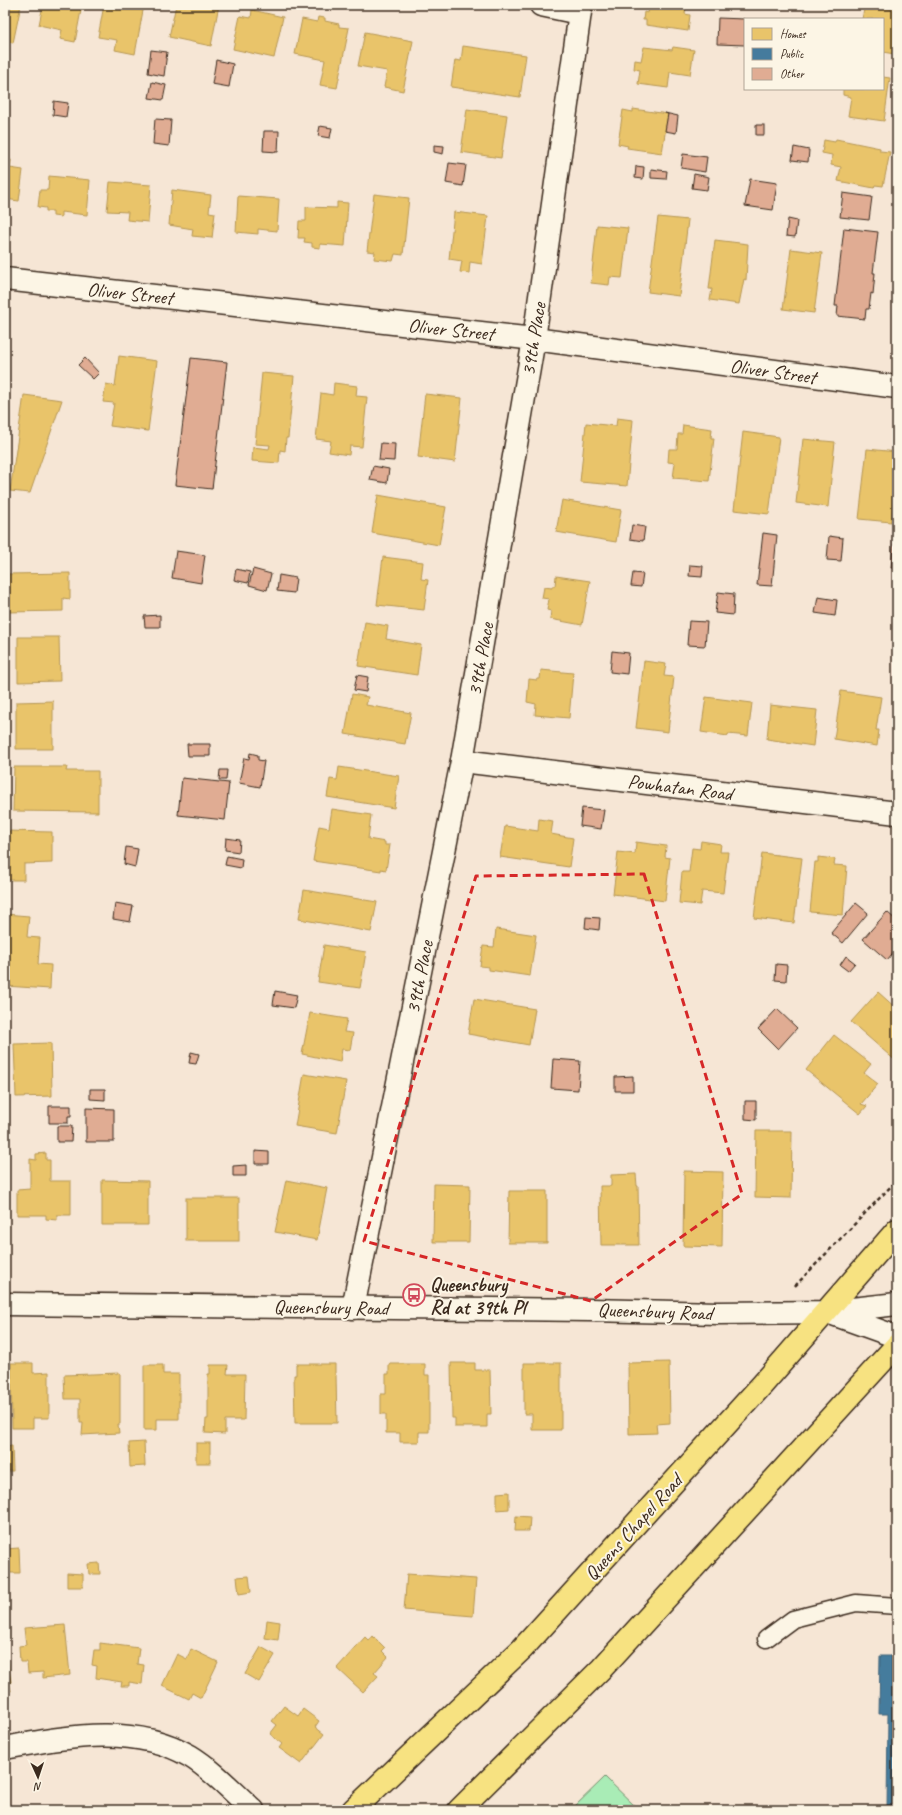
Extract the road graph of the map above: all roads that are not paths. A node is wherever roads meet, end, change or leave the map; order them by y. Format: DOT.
graph roads {
  1 [pos="541,5"];
  2 [pos="580,9"];
  3 [pos="5,279"];
  4 [pos="534,339"];
  5 [pos="897,387"];
  6 [pos="462,761"];
  7 [pos="897,813"];
  8 [pos="897,1230"];
  9 [pos="5,1304"];
  10 [pos="897,1304"];
  11 [pos="353,1308"];
  12 [pos="826,1312"];
  13 [pos="897,1337"];
  14 [pos="897,1345"];
  15 [pos="897,1606"];
  16 [pos="766,1639"];
  17 [pos="5,1748"];
  18 [pos="253,1810"];
  19 [pos="353,1810"];
  20 [pos="459,1810"];
  1 -- 2 [label="street"];
  2 -- 4 [label="street, 39th Place"];
  3 -- 4 [label="street, Oliver Street"];
  4 -- 5 [label="street, Oliver Street"];
  4 -- 6 [label="street, 39th Place"];
  6 -- 7 [label="street, Powhatan Road"];
  6 -- 11 [label="street, 39th Place"];
  8 -- 12 [label="main road, Queens Chapel Road"];
  9 -- 11 [label="street, Queensbury Road"];
  10 -- 12 [label="street, Queensbury Road"];
  11 -- 12 [label="street, Queensbury Road"];
  12 -- 13 [label="street, Queensbury Road"];
  12 -- 19 [label="main road, Queens Chapel Road"];
  14 -- 20 [label="main road"];
  15 -- 16 [label="lane"];
  17 -- 18 [label="street"];
}
